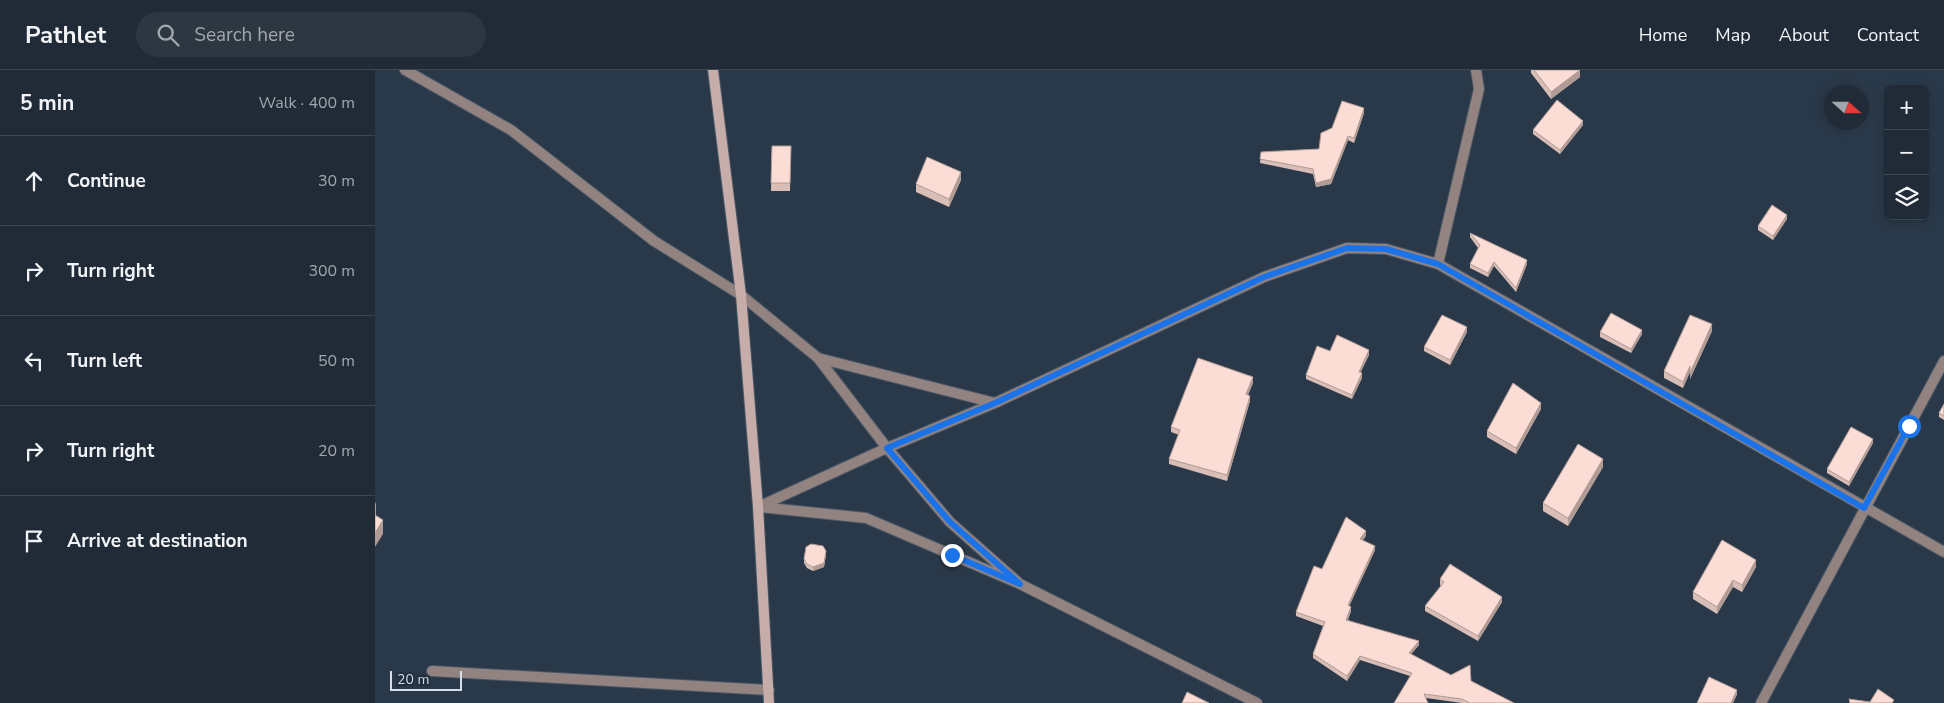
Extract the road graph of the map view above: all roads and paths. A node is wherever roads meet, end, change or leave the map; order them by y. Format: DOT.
graph roads {
  1 [pos="405,70"];
  2 [pos="713,70"];
  3 [pos="1475,70"];
  4 [pos="1438,264"];
  5 [pos="741,295"];
  6 [pos="818,358"];
  7 [pos="1944,361"];
  8 [pos="995,403"];
  9 [pos="887,448"];
  10 [pos="758,507"];
  11 [pos="1864,508"];
  12 [pos="1944,552"];
  13 [pos="1020,584"];
  14 [pos="432,671"];
  15 [pos="769,690"];
  16 [pos="769,703"];
  17 [pos="1257,703"];
  18 [pos="1761,703"];
  1 -- 5 [label="street"];
  2 -- 5 [label="main road"];
  3 -- 4 [label="street"];
  4 -- 8 [label="street"];
  4 -- 11 [label="street"];
  5 -- 6 [label="street"];
  5 -- 10 [label="main road"];
  6 -- 8 [label="street"];
  6 -- 9 [label="street"];
  7 -- 11 [label="street"];
  8 -- 9 [label="street"];
  9 -- 10 [label="street"];
  9 -- 13 [label="street"];
  10 -- 13 [label="street"];
  10 -- 15 [label="main road"];
  11 -- 12 [label="street"];
  11 -- 18 [label="street"];
  13 -- 17 [label="street"];
  14 -- 15 [label="street"];
  15 -- 16 [label="main road"];
}
